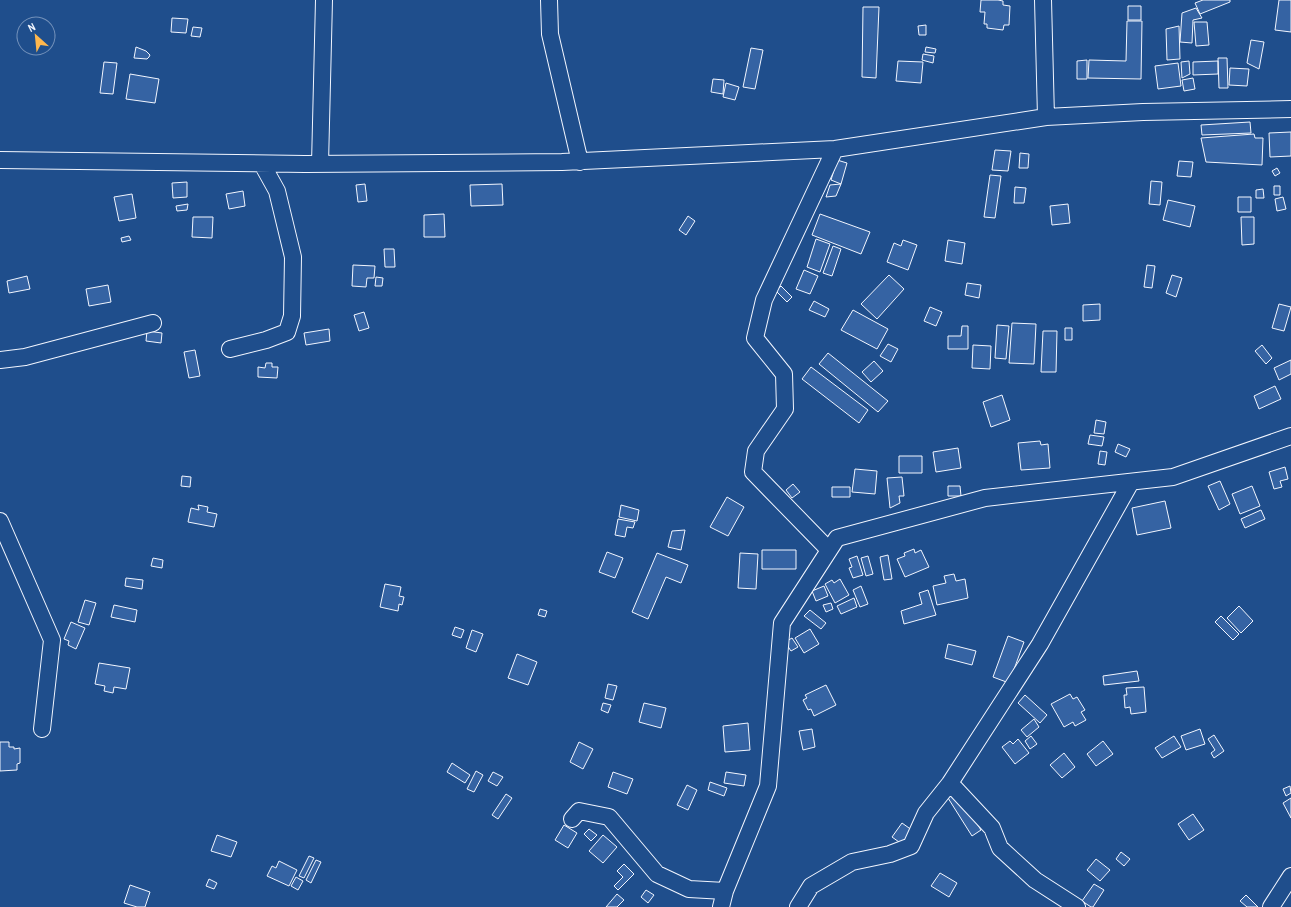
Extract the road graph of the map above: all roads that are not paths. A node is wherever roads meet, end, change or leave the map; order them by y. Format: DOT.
graph roads {
  1 [pos="324,0"];
  2 [pos="549,0"];
  3 [pos="1043,0"];
  4 [pos="1291,109"];
  5 [pos="1046,117"];
  6 [pos="835,149"];
  7 [pos="0,160"];
  8 [pos="580,162"];
  9 [pos="262,164"];
  10 [pos="320,164"];
  11 [pos="153,323"];
  12 [pos="230,349"];
  13 [pos="0,360"];
  14 [pos="1291,436"];
  15 [pos="1131,482"];
  16 [pos="0,520"];
  17 [pos="829,550"];
  18 [pos="42,729"];
  19 [pos="950,783"];
  20 [pos="572,819"];
  21 [pos="1291,876"];
  22 [pos="725,891"];
  23 [pos="721,907"];
  24 [pos="798,907"];
  25 [pos="1076,907"];
  26 [pos="1271,907"];
  1 -- 10 [label="street"];
  2 -- 8 [label="street"];
  3 -- 5 [label="street"];
  4 -- 5 [label="street"];
  5 -- 6 [label="street"];
  6 -- 8 [label="street"];
  6 -- 17 [label="street"];
  7 -- 9 [label="street"];
  8 -- 10 [label="street"];
  9 -- 10 [label="street"];
  9 -- 12 [label="street"];
  11 -- 13 [label="street"];
  14 -- 15 [label="street"];
  15 -- 17 [label="street"];
  15 -- 19 [label="street"];
  16 -- 18 [label="street"];
  17 -- 22 [label="street"];
  19 -- 24 [label="street"];
  19 -- 25 [label="street"];
  20 -- 22 [label="street"];
  21 -- 26 [label="street"];
  22 -- 23 [label="street"];
}
